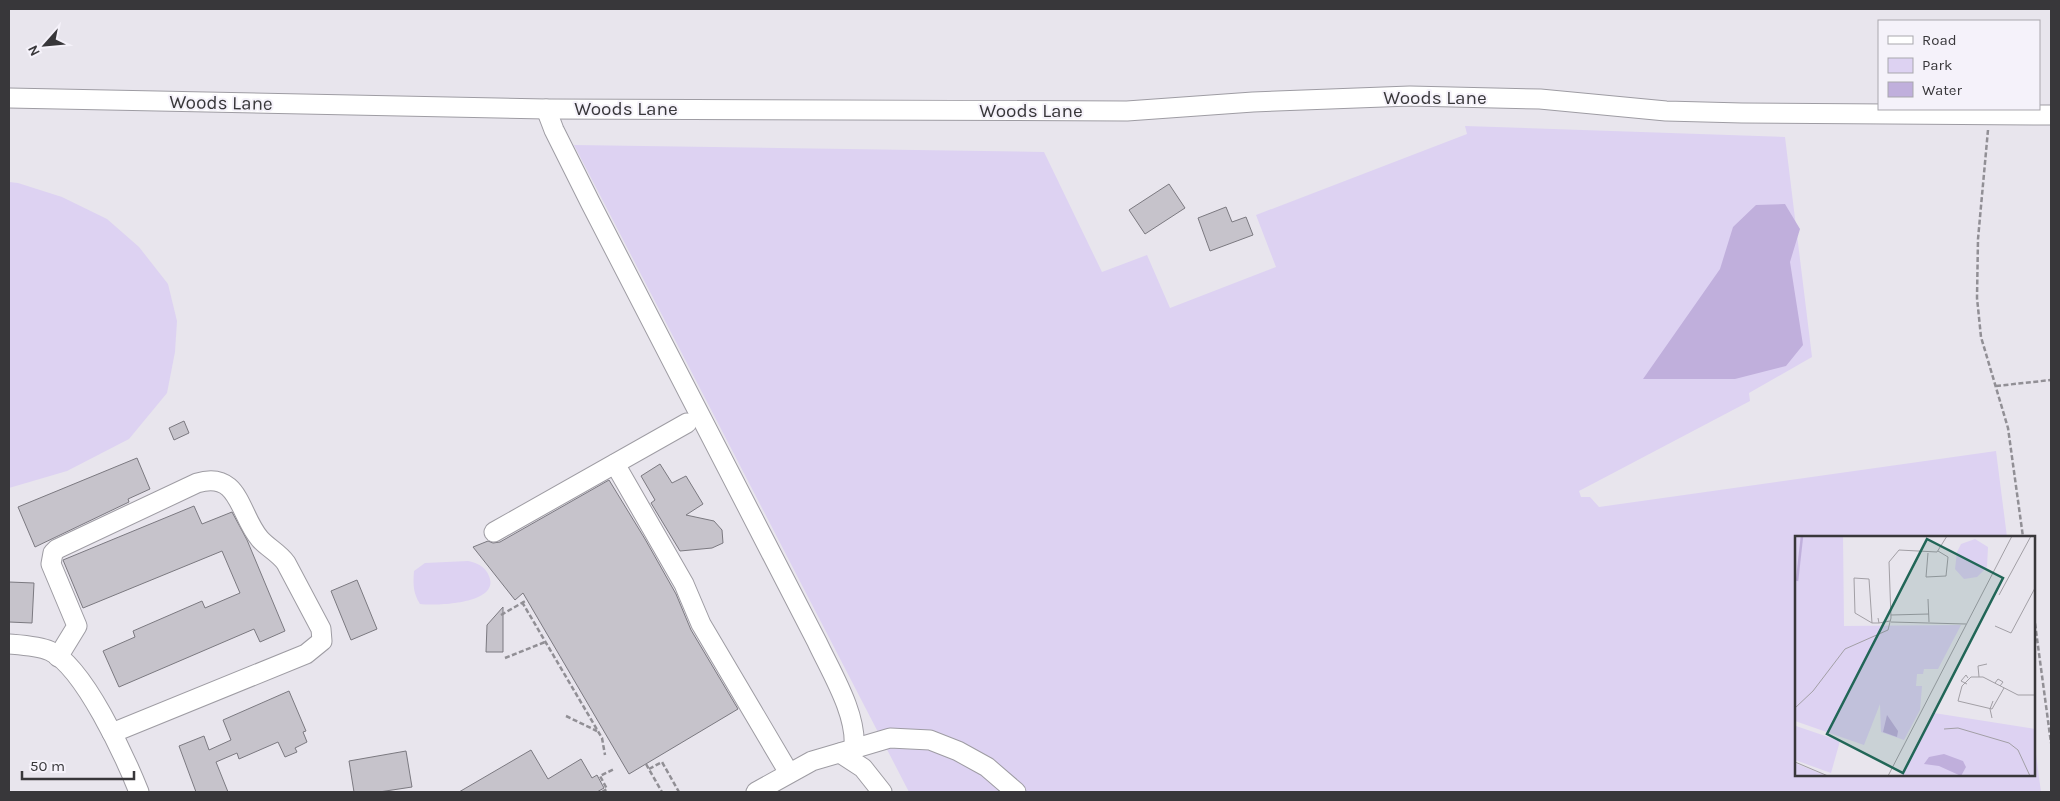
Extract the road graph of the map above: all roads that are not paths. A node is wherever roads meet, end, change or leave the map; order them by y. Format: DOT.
graph roads {
  1 [pos="9,98"];
  2 [pos="546,109"];
  3 [pos="2051,114"];
  4 [pos="687,423"];
  5 [pos="615,464"];
  6 [pos="494,532"];
  7 [pos="9,644"];
  8 [pos="58,656"];
  9 [pos="112,733"];
  10 [pos="847,751"];
  11 [pos="789,773"];
  12 [pos="139,792"];
  13 [pos="756,792"];
  14 [pos="882,792"];
  15 [pos="1016,792"];
  1 -- 2 [label="street, Woods Lane"];
  2 -- 3 [label="street, Woods Lane"];
  2 -- 10 [label="street"];
  4 -- 5 [label="street"];
  5 -- 6 [label="street"];
  5 -- 11 [label="street"];
  7 -- 8 [label="street"];
  8 -- 9 [label="street"];
  8 -- 9 [label="street"];
  9 -- 12 [label="street"];
  10 -- 11 [label="street"];
  10 -- 14 [label="street"];
  10 -- 15 [label="street"];
  11 -- 13 [label="street"];
}
